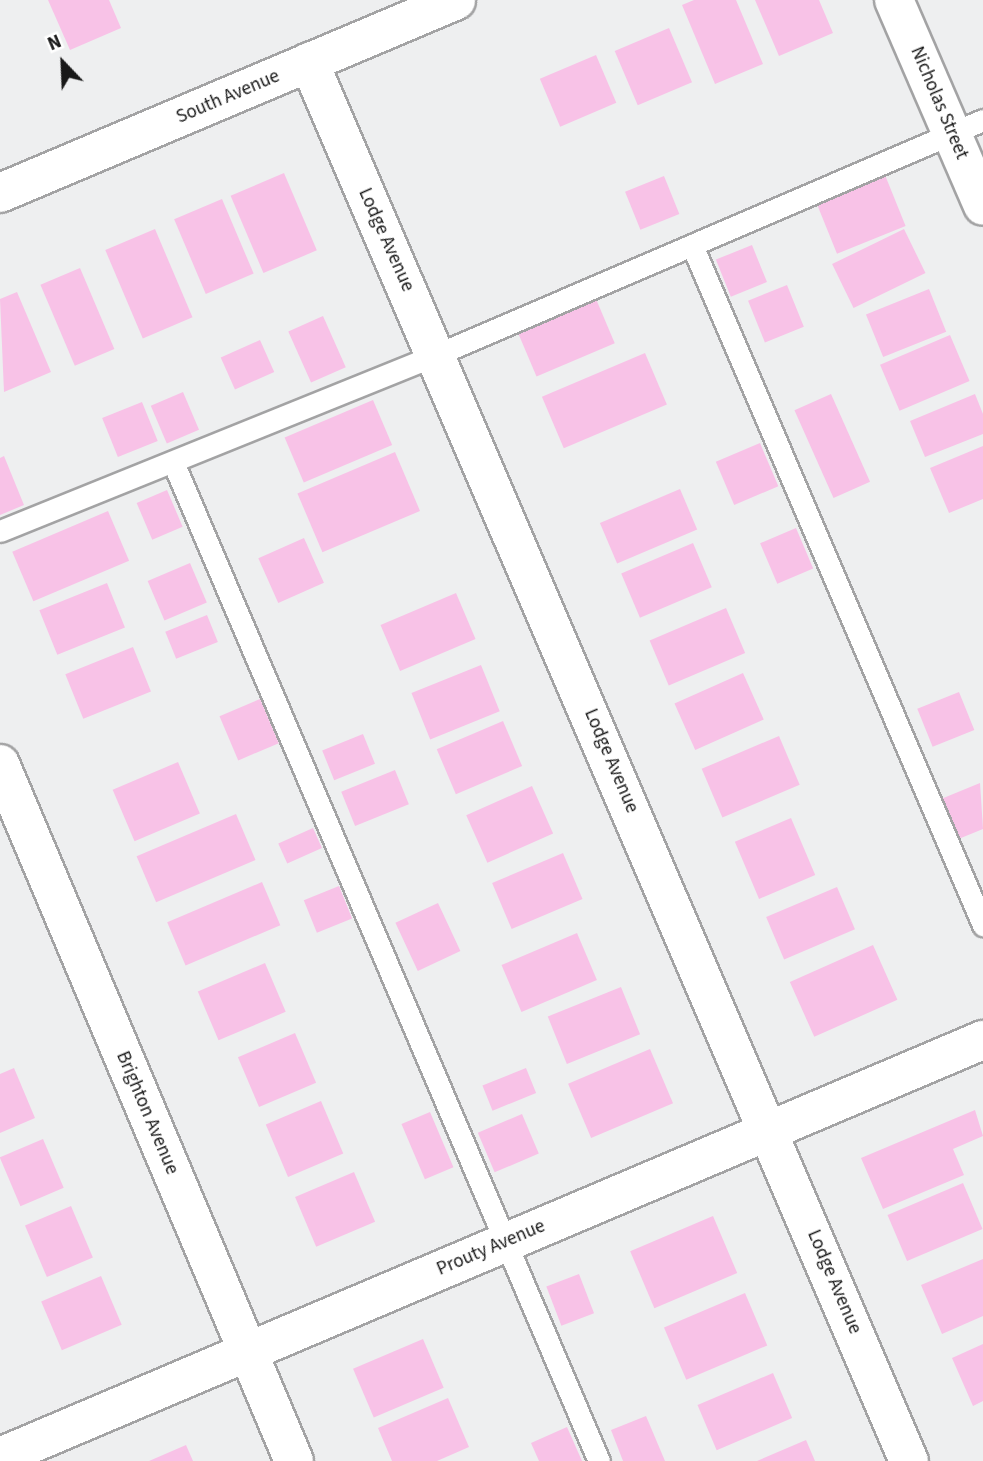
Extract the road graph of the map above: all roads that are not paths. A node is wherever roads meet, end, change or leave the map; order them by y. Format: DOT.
graph roads {
  1 [pos="456,0"];
  2 [pos="894,0"];
  3 [pos="309,62"];
  4 [pos="967,127"];
  5 [pos="0,193"];
  6 [pos="983,206"];
  7 [pos="692,245"];
  8 [pos="436,355"];
  9 [pos="173,462"];
  10 [pos="0,531"];
  11 [pos="0,764"];
  12 [pos="983,925"];
  13 [pos="983,1040"];
  14 [pos="771,1130"];
  15 [pos="506,1242"];
  16 [pos="248,1352"];
  17 [pos="0,1457"];
  18 [pos="294,1461"];
  19 [pos="599,1461"];
  20 [pos="909,1461"];
  1 -- 3 [label="street, South Avenue"];
  2 -- 4 [label="street, Nicholas Street"];
  3 -- 5 [label="street, South Avenue"];
  3 -- 8 [label="street, Lodge Avenue"];
  4 -- 6 [label="street, Nicholas Street"];
  4 -- 7 [label="lane"];
  7 -- 8 [label="lane"];
  7 -- 12 [label="lane"];
  8 -- 9 [label="lane"];
  8 -- 14 [label="street, Lodge Avenue"];
  9 -- 10 [label="lane"];
  9 -- 15 [label="lane"];
  11 -- 16 [label="street, Brighton Avenue"];
  13 -- 14 [label="street, Prouty Avenue"];
  14 -- 15 [label="street, Prouty Avenue"];
  14 -- 20 [label="street, Lodge Avenue"];
  15 -- 16 [label="street, Prouty Avenue"];
  15 -- 19 [label="lane"];
  16 -- 17 [label="street, Prouty Avenue"];
  16 -- 18 [label="street, Brighton Avenue"];
}
